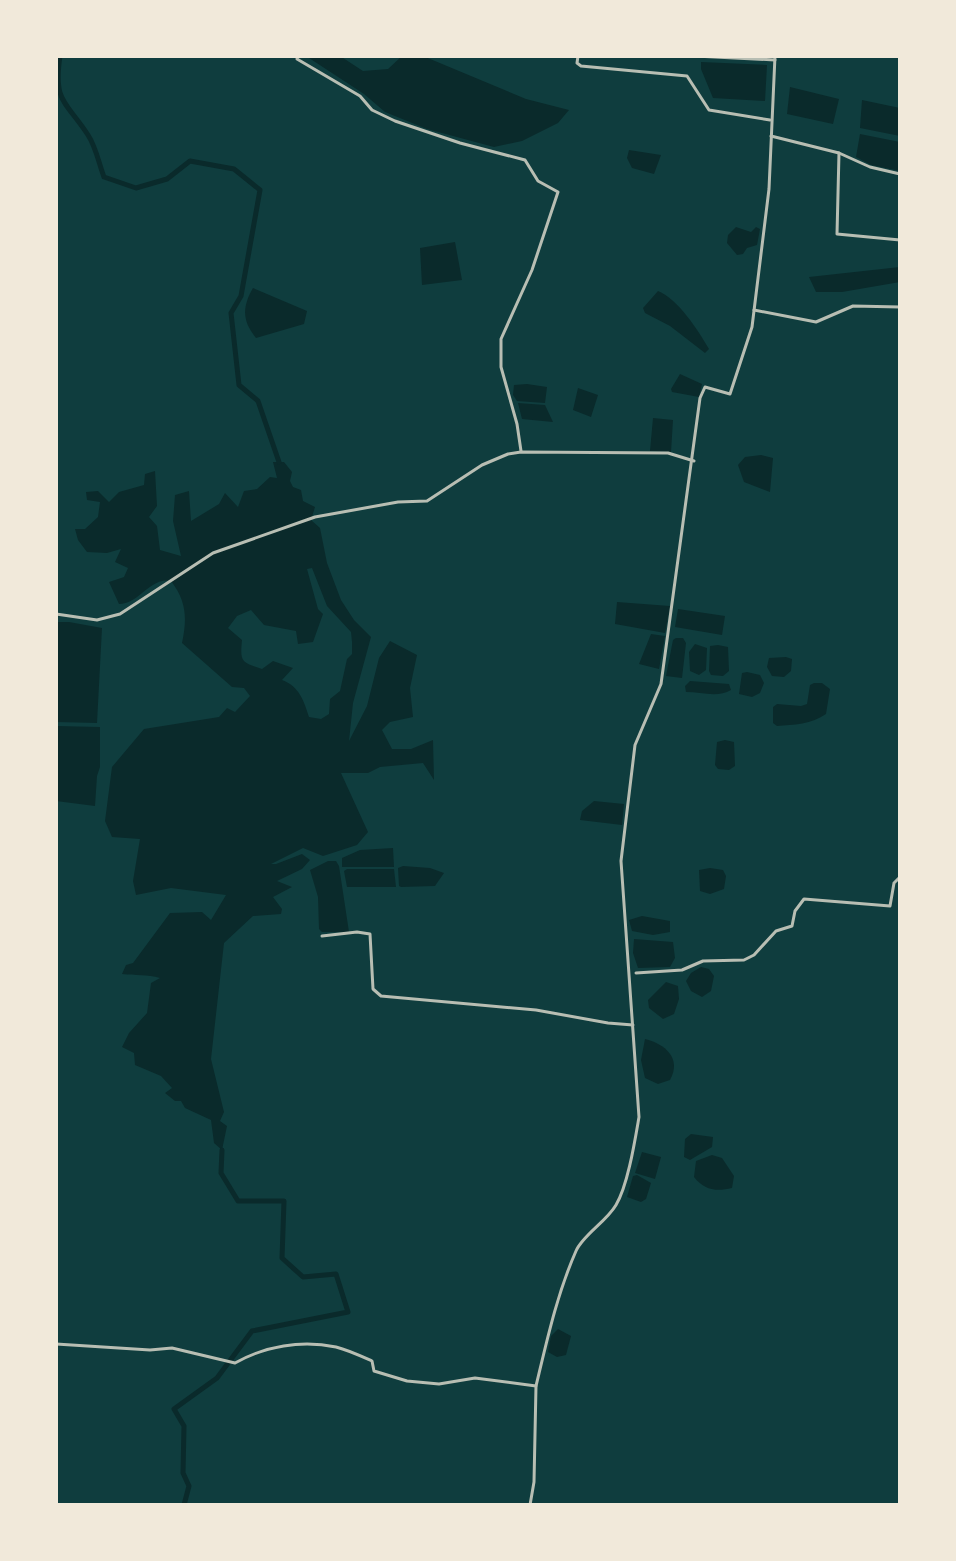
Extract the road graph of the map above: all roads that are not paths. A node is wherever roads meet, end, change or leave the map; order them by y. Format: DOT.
graph roads {
  1 [pos="298,56"];
  2 [pos="578,56"];
  3 [pos="695,56"];
  4 [pos="775,58"];
  5 [pos="772,120"];
  6 [pos="771,136"];
  7 [pos="839,153"];
  8 [pos="900,174"];
  9 [pos="900,240"];
  10 [pos="900,307"];
  11 [pos="754,310"];
  12 [pos="521,452"];
  13 [pos="694,461"];
  14 [pos="56,614"];
  15 [pos="900,877"];
  16 [pos="322,936"];
  17 [pos="636,973"];
  18 [pos="633,1025"];
  19 [pos="56,1344"];
  20 [pos="536,1386"];
  21 [pos="530,1505"];
  1 -- 12 [label="street"];
  2 -- 5 [label="street"];
  3 -- 4 [label="street"];
  4 -- 5 [label="street"];
  5 -- 6 [label="street"];
  6 -- 7 [label="street"];
  6 -- 11 [label="street"];
  7 -- 8 [label="street"];
  7 -- 9 [label="street"];
  10 -- 11 [label="street"];
  11 -- 13 [label="street"];
  12 -- 13 [label="street"];
  12 -- 14 [label="street"];
  13 -- 18 [label="street"];
  15 -- 17 [label="street"];
  16 -- 18 [label="street"];
  18 -- 20 [label="street"];
  19 -- 20 [label="street"];
  20 -- 21 [label="street"];
}
